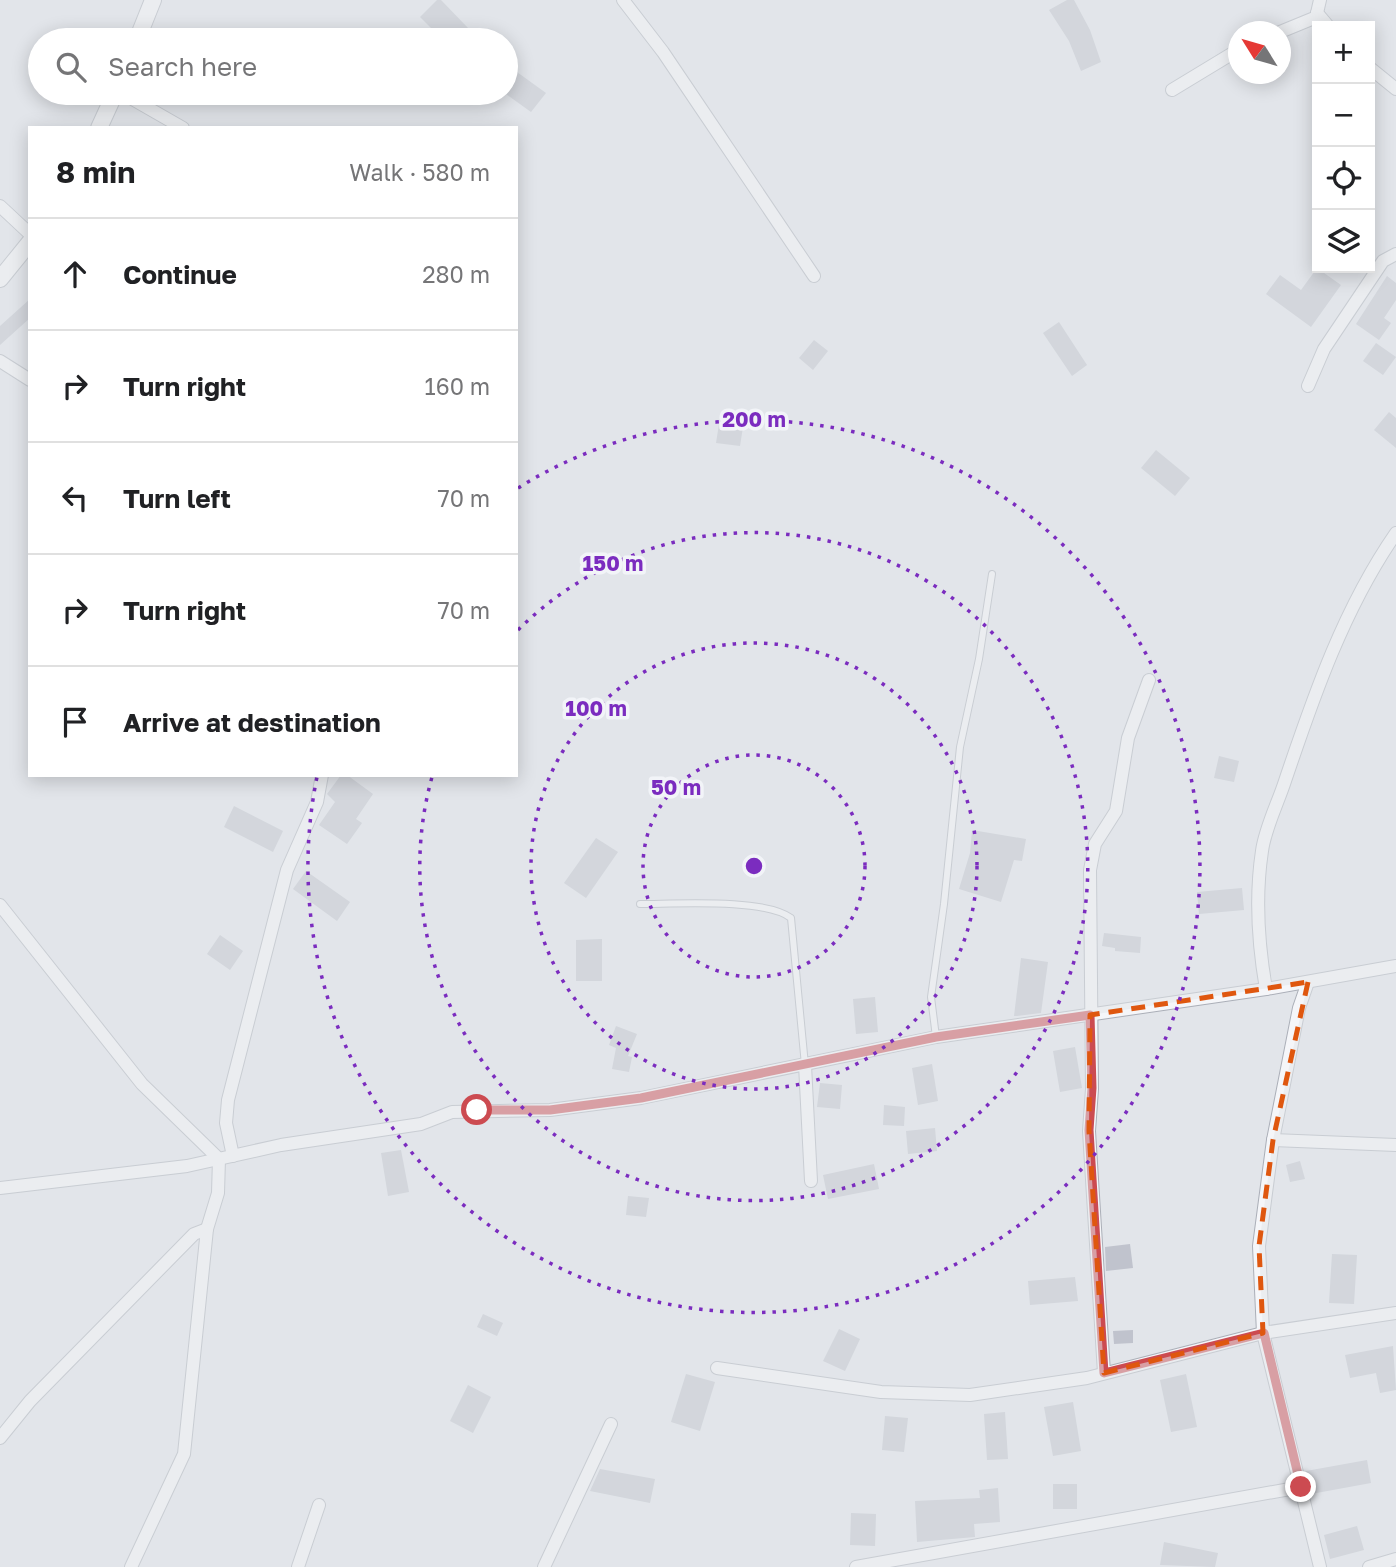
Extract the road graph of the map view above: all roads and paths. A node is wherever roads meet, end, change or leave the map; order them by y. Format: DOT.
graph roads {
  1 [pos="153,0"];
  2 [pos="623,0"];
  3 [pos="1320,0"];
  4 [pos="1317,13"];
  5 [pos="1324,21"];
  6 [pos="1291,27"];
  7 [pos="142,28"];
  8 [pos="1228,56"];
  9 [pos="1375,72"];
  10 [pos="1396,89"];
  11 [pos="1172,90"];
  12 [pos="110,105"];
  13 [pos="143,105"];
  14 [pos="100,126"];
  15 [pos="180,126"];
  16 [pos="0,206"];
  17 [pos="28,232"];
  18 [pos="28,244"];
  19 [pos="1396,254"];
  20 [pos="814,276"];
  21 [pos="0,279"];
  22 [pos="0,361"];
  23 [pos="28,379"];
  24 [pos="1307,386"];
  25 [pos="1396,533"];
  26 [pos="992,573"];
  27 [pos="1149,680"];
  28 [pos="322,777"];
  29 [pos="640,904"];
  30 [pos="0,905"];
  31 [pos="1396,966"];
  32 [pos="1308,982"];
  33 [pos="1266,989"];
  34 [pos="1090,1015"];
  35 [pos="936,1037"];
  36 [pos="805,1065"];
  37 [pos="1273,1140"];
  38 [pos="1396,1145"];
  39 [pos="233,1156"];
  40 [pos="219,1159"];
  41 [pos="811,1181"];
  42 [pos="0,1188"];
  43 [pos="207,1229"];
  44 [pos="1396,1313"];
  45 [pos="1264,1333"];
  46 [pos="717,1368"];
  47 [pos="1104,1373"];
  48 [pos="611,1424"];
  49 [pos="0,1438"];
  50 [pos="1301,1487"];
  51 [pos="319,1505"];
  52 [pos="1396,1559"];
  53 [pos="131,1567"];
  54 [pos="298,1567"];
  55 [pos="544,1567"];
  56 [pos="856,1567"];
  57 [pos="1320,1567"];
  58 [pos="1369,1567"];
  1 -- 7 [label="street"];
  2 -- 20 [label="street"];
  3 -- 4 [label="street"];
  4 -- 5 [label="street"];
  4 -- 6 [label="street"];
  8 -- 11 [label="street"];
  9 -- 10 [label="street"];
  12 -- 14 [label="street"];
  13 -- 15 [label="street"];
  16 -- 17 [label="street"];
  18 -- 21 [label="street"];
  19 -- 24 [label="street"];
  22 -- 23 [label="street"];
  25 -- 33 [label="street"];
  26 -- 35 [label="lane"];
  27 -- 34 [label="street"];
  28 -- 39 [label="street"];
  29 -- 36 [label="lane"];
  30 -- 40 [label="street"];
  31 -- 32 [label="street"];
  32 -- 33 [label="street"];
  32 -- 37 [label="street"];
  33 -- 34 [label="street"];
  34 -- 35 [label="street"];
  34 -- 47 [label="street"];
  35 -- 36 [label="street"];
  36 -- 39 [label="street"];
  36 -- 41 [label="street"];
  37 -- 38 [label="street"];
  37 -- 45 [label="street"];
  39 -- 40 [label="street"];
  40 -- 42 [label="street"];
  40 -- 43 [label="street"];
  43 -- 49 [label="street"];
  43 -- 53 [label="street"];
  44 -- 45 [label="street"];
  45 -- 47 [label="street"];
  45 -- 50 [label="street"];
  46 -- 47 [label="street"];
  48 -- 55 [label="street"];
  50 -- 56 [label="street"];
  50 -- 57 [label="street"];
  51 -- 54 [label="street"];
  52 -- 58 [label="street"];
}
